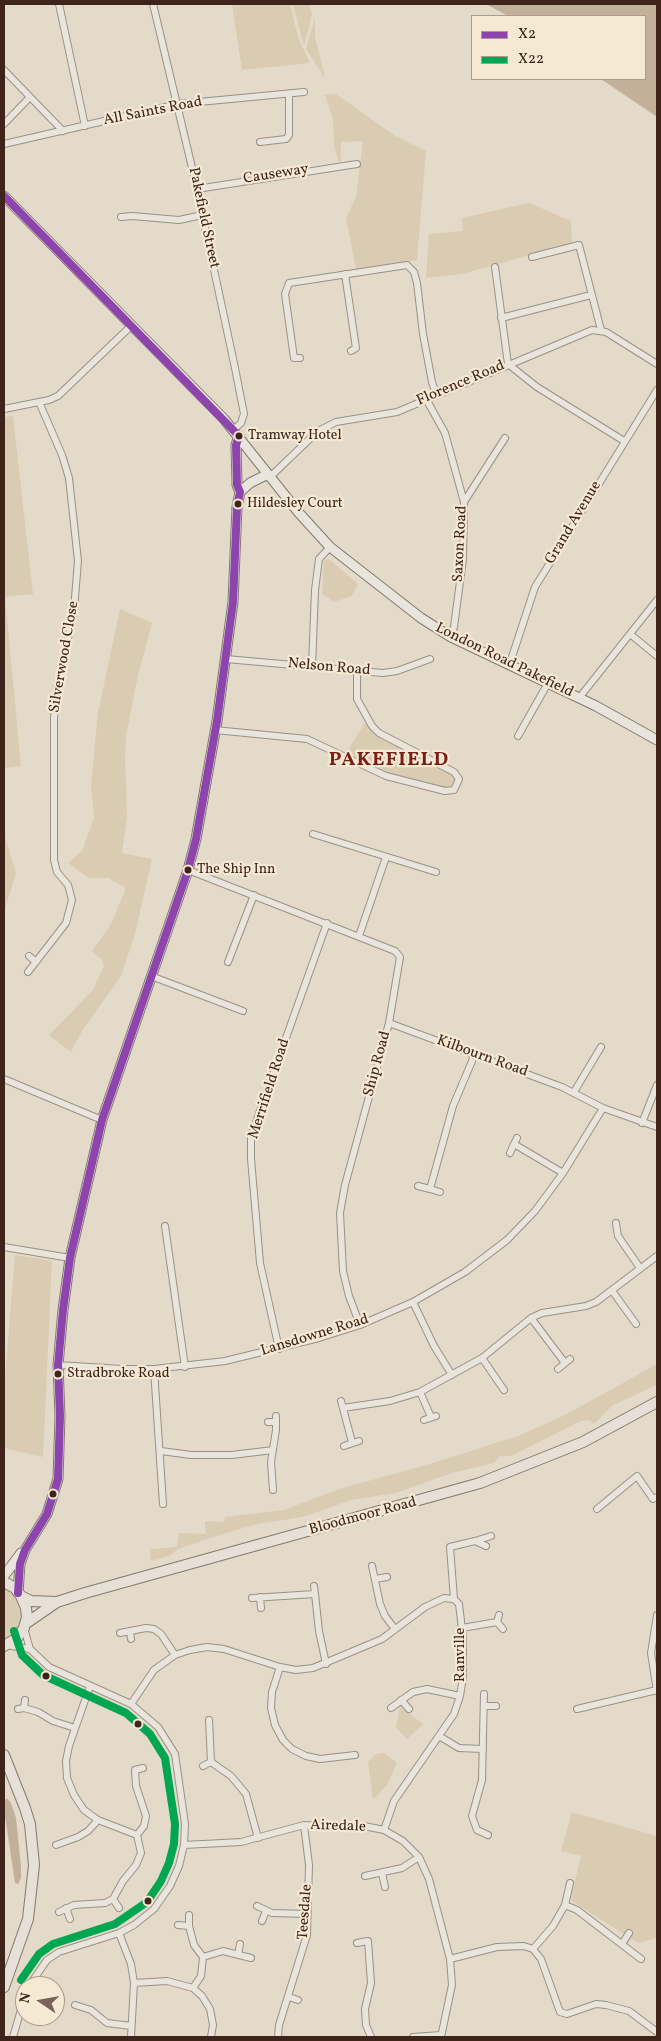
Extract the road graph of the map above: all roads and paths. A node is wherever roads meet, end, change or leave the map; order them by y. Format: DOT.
graph roads {
  1 [pos="59,4"];
  2 [pos="153,4"];
  3 [pos="4,70"];
  4 [pos="304,92"];
  5 [pos="289,96"];
  6 [pos="30,97"];
  7 [pos="178,104"];
  8 [pos="4,124"];
  9 [pos="85,126"];
  10 [pos="63,131"];
  11 [pos="260,142"];
  12 [pos="4,144"];
  13 [pos="356,164"];
  14 [pos="197,188"];
  15 [pos="4,196"];
  16 [pos="202,215"];
  17 [pos="121,217"];
  18 [pos="144,217"];
  19 [pos="143,226"];
  20 [pos="532,257"];
  21 [pos="495,267"];
  22 [pos="345,274"];
  23 [pos="591,295"];
  24 [pos="501,318"];
  25 [pos="130,326"];
  26 [pos="600,330"];
  27 [pos="356,349"];
  28 [pos="294,359"];
  29 [pos="508,364"];
  30 [pos="657,364"];
  31 [pos="657,390"];
  32 [pos="436,394"];
  33 [pos="426,399"];
  34 [pos="39,402"];
  35 [pos="4,409"];
  36 [pos="236,433"];
  37 [pos="505,438"];
  38 [pos="624,441"];
  39 [pos="270,475"];
  40 [pos="240,492"];
  41 [pos="464,502"];
  42 [pos="330,547"];
  43 [pos="657,600"];
  44 [pos="630,634"];
  45 [pos="451,636"];
  46 [pos="657,656"];
  47 [pos="226,659"];
  48 [pos="430,659"];
  49 [pos="509,666"];
  50 [pos="312,667"];
  51 [pos="357,672"];
  52 [pos="548,683"];
  53 [pos="579,698"];
  54 [pos="215,730"];
  55 [pos="518,736"];
  56 [pos="657,740"];
  57 [pos="313,834"];
  58 [pos="386,857"];
  59 [pos="188,870"];
  60 [pos="436,872"];
  61 [pos="254,895"];
  62 [pos="327,923"];
  63 [pos="359,936"];
  64 [pos="29,956"];
  65 [pos="36,962"];
  66 [pos="228,962"];
  67 [pos="28,972"];
  68 [pos="151,976"];
  69 [pos="243,1011"];
  70 [pos="389,1023"];
  71 [pos="600,1047"];
  72 [pos="475,1054"];
  73 [pos="4,1079"];
  74 [pos="657,1085"];
  75 [pos="574,1092"];
  76 [pos="603,1108"];
  77 [pos="102,1120"];
  78 [pos="642,1123"];
  79 [pos="657,1127"];
  80 [pos="510,1153"];
  81 [pos="563,1173"];
  82 [pos="418,1186"];
  83 [pos="430,1189"];
  84 [pos="440,1192"];
  85 [pos="616,1223"];
  86 [pos="165,1226"];
  87 [pos="4,1246"];
  88 [pos="657,1256"];
  89 [pos="70,1258"];
  90 [pos="640,1268"];
  91 [pos="613,1292"];
  92 [pos="413,1302"];
  93 [pos="531,1318"];
  94 [pos="636,1324"];
  95 [pos="360,1326"];
  96 [pos="279,1349"];
  97 [pos="482,1358"];
  98 [pos="58,1365"];
  99 [pos="185,1367"];
  100 [pos="154,1369"];
  101 [pos="558,1369"];
  102 [pos="452,1375"];
  103 [pos="504,1390"];
  104 [pos="420,1392"];
  105 [pos="657,1402"];
  106 [pos="424,1420"];
  107 [pos="268,1422"];
  108 [pos="344,1446"];
  109 [pos="273,1450"];
  110 [pos="161,1451"];
  111 [pos="274,1488"];
  112 [pos="655,1498"];
  113 [pos="160,1499"];
  114 [pos="597,1509"];
  115 [pos="491,1536"];
  116 [pos="474,1541"];
  117 [pos="486,1546"];
  118 [pos="25,1550"];
  119 [pos="372,1566"];
  120 [pos="4,1576"];
  121 [pos="387,1577"];
  122 [pos="375,1579"];
  123 [pos="4,1582"];
  124 [pos="314,1586"];
  125 [pos="20,1594"];
  126 [pos="315,1594"];
  127 [pos="260,1597"];
  128 [pos="252,1598"];
  129 [pos="454,1599"];
  130 [pos="57,1602"];
  131 [pos="261,1608"];
  132 [pos="657,1615"];
  133 [pos="25,1626"];
  134 [pos="462,1628"];
  135 [pos="503,1628"];
  136 [pos="395,1629"];
  137 [pos="130,1631"];
  138 [pos="120,1633"];
  139 [pos="131,1639"];
  140 [pos="5,1646"];
  141 [pos="30,1649"];
  142 [pos="175,1655"];
  143 [pos="326,1664"];
  144 [pos="280,1668"];
  145 [pos="90,1686"];
  146 [pos="657,1690"];
  147 [pos="484,1694"];
  148 [pos="460,1696"];
  149 [pos="24,1700"];
  150 [pos="401,1700"];
  151 [pos="131,1704"];
  152 [pos="485,1706"];
  153 [pos="496,1706"];
  154 [pos="391,1708"];
  155 [pos="409,1709"];
  156 [pos="578,1709"];
  157 [pos="209,1720"];
  158 [pos="75,1728"];
  159 [pos="439,1736"];
  160 [pos="483,1749"];
  161 [pos="4,1755"];
  162 [pos="355,1755"];
  163 [pos="211,1762"];
  164 [pos="202,1766"];
  165 [pos="143,1768"];
  166 [pos="98,1820"];
  167 [pos="304,1825"];
  168 [pos="384,1830"];
  169 [pos="137,1835"];
  170 [pos="488,1836"];
  171 [pos="258,1838"];
  172 [pos="56,1844"];
  173 [pos="184,1845"];
  174 [pos="419,1857"];
  175 [pos="382,1873"];
  176 [pos="365,1876"];
  177 [pos="570,1882"];
  178 [pos="385,1887"];
  179 [pos="113,1899"];
  180 [pos="565,1905"];
  181 [pos="257,1906"];
  182 [pos="66,1908"];
  183 [pos="120,1908"];
  184 [pos="58,1912"];
  185 [pos="266,1912"];
  186 [pos="307,1914"];
  187 [pos="189,1915"];
  188 [pos="70,1919"];
  189 [pos="262,1921"];
  190 [pos="178,1925"];
  191 [pos="189,1926"];
  192 [pos="118,1933"];
  193 [pos="629,1933"];
  194 [pos="357,1943"];
  195 [pos="240,1944"];
  196 [pos="622,1944"];
  197 [pos="533,1949"];
  198 [pos="238,1955"];
  199 [pos="203,1957"];
  200 [pos="251,1958"];
  201 [pos="450,1959"];
  202 [pos="641,1959"];
  203 [pos="36,1976"];
  204 [pos="134,1983"];
  205 [pos="4,1987"];
  206 [pos="193,1988"];
  207 [pos="289,1997"];
  208 [pos="298,2000"];
  209 [pos="75,2005"];
  210 [pos="131,2026"];
  211 [pos="657,2032"];
  212 [pos="441,2036"];
  213 [pos="131,2037"];
  214 [pos="211,2037"];
  215 [pos="278,2037"];
  216 [pos="371,2037"];
  217 [pos="413,2037"];
  1 -- 9 [label="street"];
  2 -- 7 [label="street, Pakefield Street"];
  3 -- 6 [label="street"];
  4 -- 5 [label="street, All Saints Road"];
  5 -- 7 [label="street, All Saints Road"];
  5 -- 11 [label="street"];
  6 -- 8 [label="street"];
  6 -- 10 [label="street"];
  7 -- 9 [label="street, All Saints Road"];
  7 -- 14 [label="street, Pakefield Street"];
  9 -- 10 [label="street, All Saints Road"];
  10 -- 12 [label="street, All Saints Road"];
  13 -- 14 [label="street, Causeway"];
  14 -- 16 [label="street, Pakefield Street"];
  15 -- 25 [label="main road, London Road Pakefield"];
  16 -- 18 [label="street"];
  16 -- 36 [label="street, Pakefield Street"];
  17 -- 18 [label="street"];
  18 -- 19 [label="street"];
  20 -- 23 [label="street"];
  21 -- 24 [label="street"];
  22 -- 27 [label="street"];
  22 -- 28 [label="street"];
  22 -- 32 [label="street"];
  23 -- 24 [label="street"];
  23 -- 26 [label="street"];
  24 -- 29 [label="street"];
  25 -- 34 [label="street"];
  25 -- 36 [label="main road, London Road Pakefield"];
  26 -- 29 [label="street, Florence Road"];
  26 -- 30 [label="street"];
  29 -- 32 [label="street, Florence Road"];
  29 -- 38 [label="street"];
  31 -- 38 [label="street, Grand Avenue"];
  32 -- 33 [label="street, Florence Road"];
  33 -- 39 [label="street, Florence Road"];
  33 -- 41 [label="street, Saxon Road"];
  34 -- 35 [label="street"];
  34 -- 65 [label="street, Silverwood Close"];
  36 -- 39 [label="main road, London Road Pakefield"];
  36 -- 40 [label="main road"];
  37 -- 41 [label="street"];
  38 -- 49 [label="street, Grand Avenue"];
  39 -- 40 [label="main road"];
  39 -- 42 [label="main road, London Road Pakefield"];
  40 -- 47 [label="main road"];
  41 -- 45 [label="street, Saxon Road"];
  42 -- 45 [label="main road, London Road Pakefield"];
  42 -- 50 [label="street"];
  43 -- 44 [label="street"];
  44 -- 46 [label="street"];
  44 -- 53 [label="street"];
  45 -- 49 [label="main road, London Road Pakefield"];
  47 -- 50 [label="street, Nelson Road"];
  47 -- 54 [label="main road"];
  48 -- 51 [label="street, Nelson Road"];
  49 -- 52 [label="main road, London Road Pakefield"];
  50 -- 51 [label="street, Nelson Road"];
  51 -- 54 [label="street"];
  52 -- 53 [label="main road, London Road Pakefield"];
  52 -- 55 [label="street"];
  53 -- 56 [label="main road, London Road Pakefield"];
  54 -- 59 [label="main road"];
  57 -- 58 [label="street"];
  58 -- 60 [label="street"];
  58 -- 63 [label="street"];
  59 -- 61 [label="street, Ship Road"];
  59 -- 68 [label="main road"];
  61 -- 62 [label="street, Ship Road"];
  61 -- 66 [label="street"];
  62 -- 63 [label="street, Ship Road"];
  62 -- 96 [label="street, Merrifield Road"];
  63 -- 70 [label="street, Ship Road"];
  64 -- 65 [label="street"];
  65 -- 67 [label="street, Silverwood Close"];
  68 -- 69 [label="street"];
  68 -- 77 [label="main road"];
  70 -- 72 [label="street, Kilbourn Road"];
  70 -- 95 [label="street, Ship Road"];
  71 -- 75 [label="street"];
  72 -- 75 [label="street, Kilbourn Road"];
  72 -- 83 [label="street"];
  73 -- 77 [label="street"];
  74 -- 78 [label="street"];
  75 -- 76 [label="street, Kilbourn Road"];
  76 -- 78 [label="street, Kilbourn Road"];
  76 -- 81 [label="street, Lansdowne Road"];
  77 -- 89 [label="main road"];
  78 -- 79 [label="street, Kilbourn Road"];
  80 -- 81 [label="street"];
  81 -- 92 [label="street, Lansdowne Road"];
  82 -- 83 [label="street"];
  83 -- 84 [label="street"];
  85 -- 90 [label="street"];
  86 -- 99 [label="street"];
  87 -- 89 [label="street"];
  88 -- 90 [label="street"];
  89 -- 98 [label="main road"];
  90 -- 91 [label="street"];
  91 -- 93 [label="street"];
  91 -- 94 [label="street"];
  92 -- 95 [label="street, Lansdowne Road"];
  92 -- 102 [label="street"];
  93 -- 97 [label="street"];
  93 -- 101 [label="street"];
  95 -- 96 [label="street, Lansdowne Road"];
  96 -- 99 [label="street, Lansdowne Road"];
  97 -- 102 [label="street"];
  97 -- 103 [label="street"];
  98 -- 100 [label="street, Lansdowne Road"];
  98 -- 118 [label="main road"];
  99 -- 100 [label="street, Lansdowne Road"];
  100 -- 110 [label="street"];
  102 -- 104 [label="street"];
  104 -- 106 [label="street"];
  104 -- 108 [label="street"];
  105 -- 130 [label="main road, Bloodmoor Road"];
  107 -- 109 [label="street"];
  109 -- 110 [label="street"];
  109 -- 111 [label="street"];
  110 -- 113 [label="street"];
  112 -- 114 [label="street"];
  115 -- 116 [label="street, Ranville"];
  116 -- 117 [label="street"];
  116 -- 129 [label="street, Ranville"];
  118 -- 120 [label="main road"];
  118 -- 125 [label="main road"];
  119 -- 122 [label="street"];
  121 -- 122 [label="street"];
  122 -- 136 [label="street"];
  123 -- 125 [label="main road"];
  124 -- 126 [label="street"];
  125 -- 130 [label="main road"];
  125 -- 133 [label="main road"];
  126 -- 127 [label="street"];
  126 -- 143 [label="street"];
  127 -- 128 [label="street"];
  127 -- 131 [label="street"];
  129 -- 134 [label="street, Ranville"];
  129 -- 136 [label="street"];
  130 -- 133 [label="main road"];
  132 -- 146 [label="street"];
  133 -- 140 [label="main road"];
  133 -- 141 [label="street"];
  134 -- 135 [label="street"];
  134 -- 148 [label="street, Ranville"];
  136 -- 143 [label="street"];
  137 -- 138 [label="street"];
  137 -- 139 [label="street"];
  137 -- 142 [label="street"];
  140 -- 141 [label="street"];
  141 -- 145 [label="street"];
  142 -- 144 [label="street"];
  142 -- 151 [label="street"];
  143 -- 144 [label="street"];
  144 -- 162 [label="street"];
  145 -- 151 [label="street"];
  145 -- 158 [label="street"];
  146 -- 156 [label="street"];
  147 -- 152 [label="street"];
  148 -- 150 [label="street"];
  148 -- 159 [label="street, Ranville"];
  149 -- 158 [label="street"];
  150 -- 154 [label="street"];
  150 -- 155 [label="street"];
  151 -- 173 [label="street"];
  152 -- 153 [label="street"];
  152 -- 160 [label="street"];
  157 -- 163 [label="street"];
  158 -- 166 [label="street"];
  159 -- 160 [label="street"];
  159 -- 168 [label="street, Ranville"];
  160 -- 170 [label="street"];
  161 -- 205 [label="main road"];
  163 -- 164 [label="street"];
  163 -- 171 [label="street"];
  165 -- 169 [label="street"];
  166 -- 169 [label="street"];
  166 -- 172 [label="street"];
  167 -- 168 [label="street, Airedale"];
  167 -- 171 [label="street, Airedale"];
  167 -- 186 [label="street, Teesdale"];
  168 -- 174 [label="street, Airedale"];
  169 -- 179 [label="street"];
  171 -- 173 [label="street, Airedale"];
  173 -- 192 [label="street"];
  174 -- 175 [label="street"];
  174 -- 201 [label="street, Airedale"];
  175 -- 176 [label="street"];
  175 -- 178 [label="street"];
  177 -- 180 [label="street"];
  179 -- 182 [label="street"];
  179 -- 183 [label="street"];
  180 -- 196 [label="street"];
  180 -- 197 [label="street"];
  181 -- 185 [label="street"];
  182 -- 184 [label="street"];
  182 -- 188 [label="street"];
  185 -- 186 [label="street"];
  185 -- 189 [label="street"];
  186 -- 207 [label="street, Teesdale"];
  187 -- 191 [label="street"];
  190 -- 191 [label="street"];
  191 -- 199 [label="street"];
  192 -- 203 [label="street"];
  192 -- 204 [label="street"];
  193 -- 196 [label="street"];
  194 -- 216 [label="street"];
  195 -- 198 [label="street"];
  196 -- 202 [label="street"];
  197 -- 201 [label="street"];
  197 -- 211 [label="street"];
  198 -- 199 [label="street"];
  198 -- 200 [label="street"];
  199 -- 206 [label="street"];
  201 -- 212 [label="street, Airedale"];
  204 -- 206 [label="street"];
  204 -- 210 [label="street"];
  206 -- 214 [label="street"];
  207 -- 208 [label="street"];
  207 -- 215 [label="street, Teesdale"];
  209 -- 210 [label="street"];
  210 -- 213 [label="street"];
  212 -- 217 [label="street"];
}
